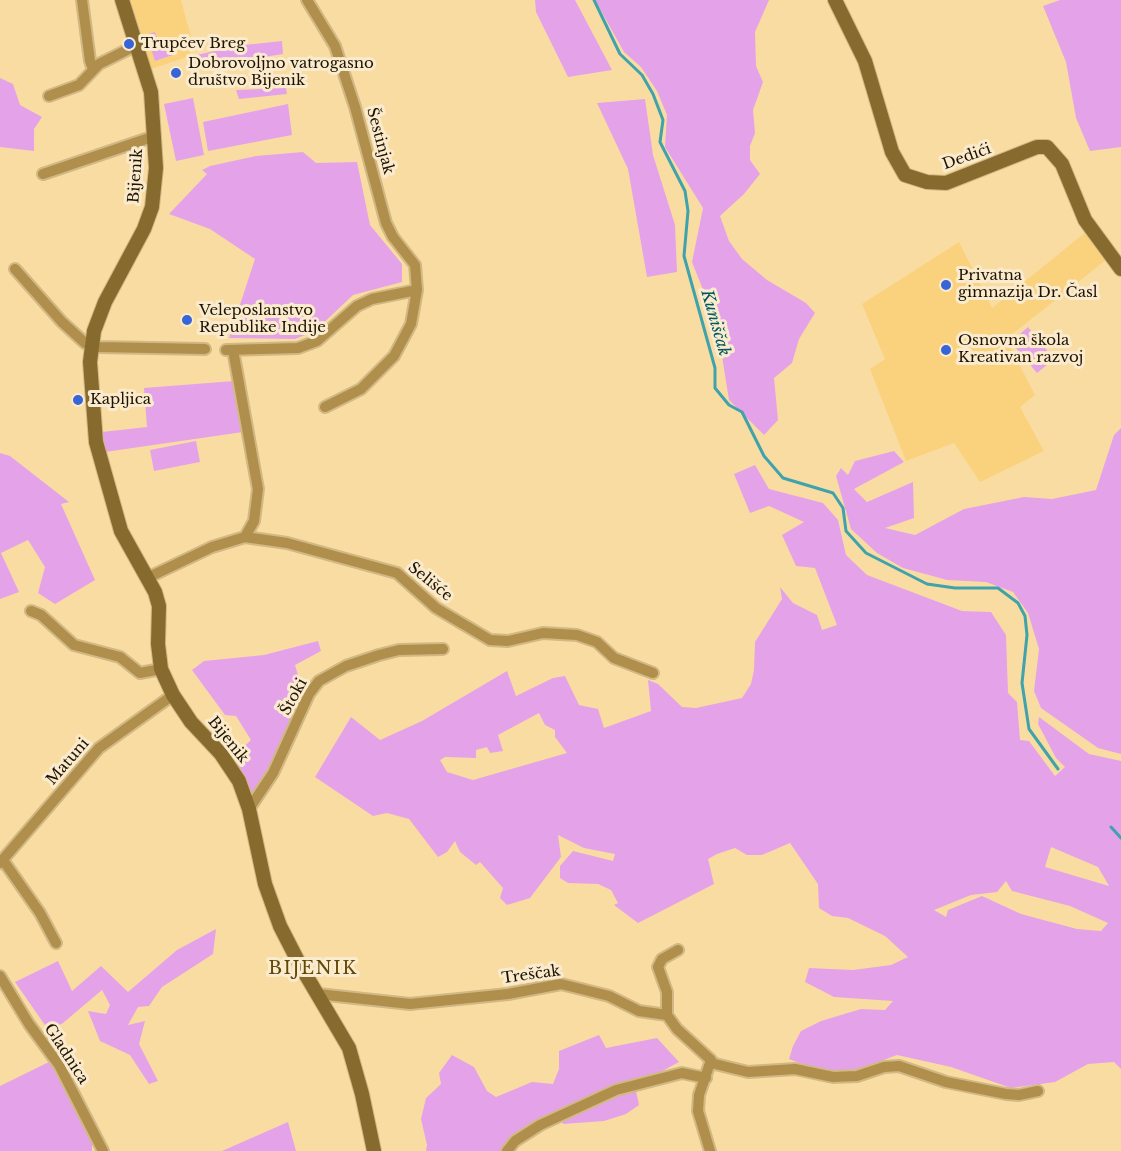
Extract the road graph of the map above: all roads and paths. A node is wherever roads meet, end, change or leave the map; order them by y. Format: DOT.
graph roads {
  1 [pos="82,0"];
  2 [pos="122,0"];
  3 [pos="307,0"];
  4 [pos="835,0"];
  5 [pos="135,46"];
  6 [pos="93,69"];
  7 [pos="50,96"];
  8 [pos="155,136"];
  9 [pos="43,174"];
  10 [pos="15,269"];
  11 [pos="1121,269"];
  12 [pos="417,290"];
  13 [pos="91,345"];
  14 [pos="205,349"];
  15 [pos="325,407"];
  16 [pos="245,537"];
  17 [pos="147,578"];
  18 [pos="31,611"];
  19 [pos="443,649"];
  20 [pos="161,669"];
  21 [pos="653,673"];
  22 [pos="173,695"];
  23 [pos="249,808"];
  24 [pos="2,861"];
  25 [pos="56,943"];
  26 [pos="678,950"];
  27 [pos="0,976"];
  28 [pos="318,994"];
  29 [pos="667,1015"];
  30 [pos="711,1063"];
  31 [pos="706,1078"];
  32 [pos="1038,1091"];
  33 [pos="103,1151"];
  34 [pos="374,1151"];
  35 [pos="507,1151"];
  36 [pos="710,1151"];
  1 -- 6 [label="street"];
  2 -- 5 [label="main road, Bijenik"];
  3 -- 12 [label="street, Šestinjak"];
  4 -- 11 [label="main road, Dedići"];
  5 -- 6 [label="street"];
  5 -- 8 [label="main road, Bijenik"];
  6 -- 7 [label="street"];
  8 -- 9 [label="street"];
  8 -- 13 [label="main road, Bijenik"];
  10 -- 13 [label="street"];
  12 -- 15 [label="street, Šestinjak"];
  12 -- 16 [label="street"];
  13 -- 14 [label="street"];
  13 -- 17 [label="main road, Bijenik"];
  16 -- 17 [label="street, Selišće"];
  16 -- 21 [label="street, Selišće"];
  17 -- 20 [label="main road, Bijenik"];
  18 -- 20 [label="street"];
  19 -- 23 [label="street, Štoki"];
  20 -- 22 [label="main road, Bijenik"];
  22 -- 23 [label="main road, Bijenik"];
  22 -- 24 [label="street, Matuni"];
  23 -- 28 [label="main road, Bijenik"];
  24 -- 25 [label="street"];
  26 -- 29 [label="street"];
  27 -- 33 [label="street, Gladnica"];
  28 -- 29 [label="street, Treščak"];
  28 -- 34 [label="main road, Bijenik"];
  29 -- 30 [label="street"];
  30 -- 31 [label="street"];
  30 -- 32 [label="street"];
  31 -- 35 [label="street"];
  31 -- 36 [label="street"];
}
